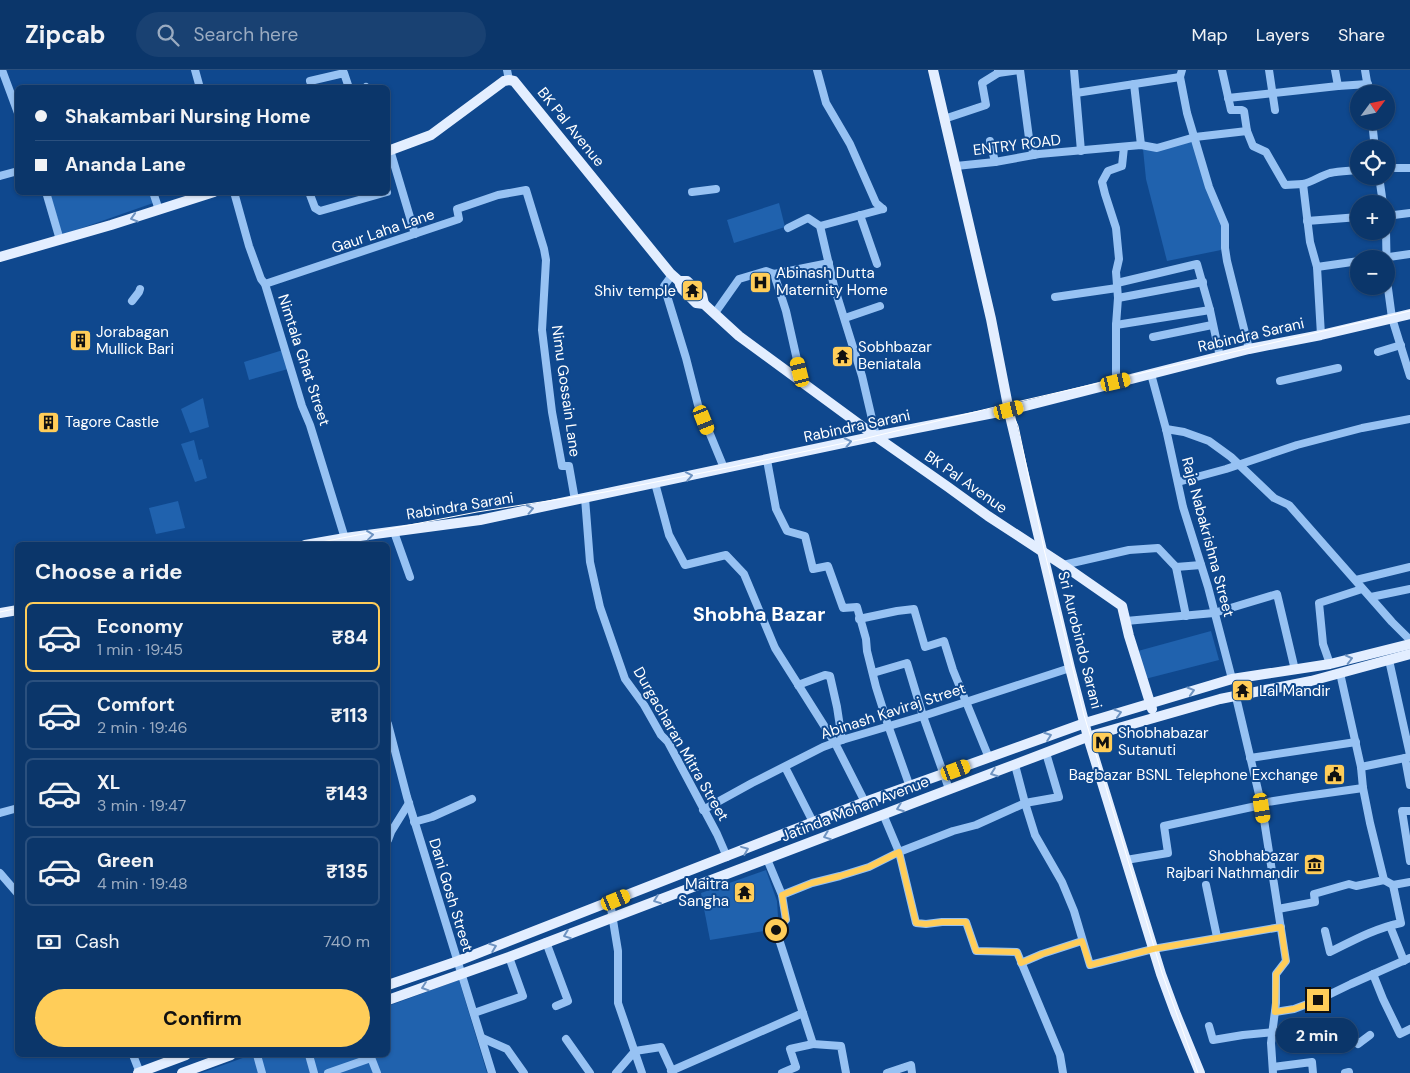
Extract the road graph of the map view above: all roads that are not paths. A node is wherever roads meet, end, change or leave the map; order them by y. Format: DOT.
graph roads {
  1 [pos="195,70"];
  2 [pos="817,70"];
  3 [pos="933,70"];
  4 [pos="1019,70"];
  5 [pos="1074,70"];
  6 [pos="1222,70"];
  7 [pos="1269,70"];
  8 [pos="1336,70"];
  9 [pos="1365,70"];
  10 [pos="1,71"];
  11 [pos="998,72"];
  12 [pos="1181,73"];
  13 [pos="508,75"];
  14 [pos="310,81"];
  15 [pos="1134,84"];
  16 [pos="1368,84"];
  17 [pos="199,85"];
  18 [pos="348,85"];
  19 [pos="1338,86"];
  20 [pos="1076,93"];
  21 [pos="1273,93"];
  22 [pos="1228,98"];
  23 [pos="15,106"];
  24 [pos="1275,110"];
  25 [pos="944,118"];
  26 [pos="1247,131"];
  27 [pos="1195,137"];
  28 [pos="990,141"];
  29 [pos="1141,145"];
  30 [pos="1124,146"];
  31 [pos="390,150"];
  32 [pos="1082,151"];
  33 [pos="390,153"];
  34 [pos="1034,155"];
  35 [pos="995,162"];
  36 [pos="956,166"];
  37 [pos="1395,168"];
  38 [pos="1410,168"];
  39 [pos="1350,171"];
  40 [pos="15,172"];
  41 [pos="0,176"];
  42 [pos="1303,184"];
  43 [pos="401,188"];
  44 [pos="716,188"];
  45 [pos="390,191"];
  46 [pos="692,192"];
  47 [pos="47,195"];
  48 [pos="154,195"];
  49 [pos="205,195"];
  50 [pos="235,195"];
  51 [pos="310,195"];
  52 [pos="376,195"];
  53 [pos="498,195"];
  54 [pos="159,210"];
  55 [pos="1410,212"];
  56 [pos="1395,214"];
  57 [pos="860,215"];
  58 [pos="1350,218"];
  59 [pos="1307,221"];
  60 [pos="820,226"];
  61 [pos="788,228"];
  62 [pos="414,234"];
  63 [pos="60,240"];
  64 [pos="1410,254"];
  65 [pos="1395,256"];
  66 [pos="0,257"];
  67 [pos="1350,262"];
  68 [pos="829,263"];
  69 [pos="877,264"];
  70 [pos="1317,267"];
  71 [pos="774,274"];
  72 [pos="676,278"];
  73 [pos="1203,282"];
  74 [pos="265,284"];
  75 [pos="1117,286"];
  76 [pos="1389,295"];
  77 [pos="1055,297"];
  78 [pos="1118,298"];
  79 [pos="880,306"];
  80 [pos="1210,310"];
  81 [pos="715,313"];
  82 [pos="1410,314"];
  83 [pos="845,318"];
  84 [pos="1392,318"];
  85 [pos="1116,325"];
  86 [pos="1212,325"];
  87 [pos="1320,335"];
  88 [pos="1153,337"];
  89 [pos="1401,346"];
  90 [pos="1249,349"];
  91 [pos="1378,352"];
  92 [pos="1220,357"];
  93 [pos="1338,368"];
  94 [pos="1151,374"];
  95 [pos="1410,376"];
  96 [pos="1280,381"];
  97 [pos="802,382"];
  98 [pos="1116,382"];
  99 [pos="1009,410"];
  100 [pos="1410,419"];
  101 [pos="1166,429"];
  102 [pos="876,436"];
  103 [pos="767,460"];
  104 [pos="1239,464"];
  105 [pos="724,468"];
  106 [pos="1178,482"];
  107 [pos="655,483"];
  108 [pos="580,499"];
  109 [pos="394,532"];
  110 [pos="346,542"];
  111 [pos="1044,553"];
  112 [pos="1063,564"];
  113 [pos="1201,565"];
  114 [pos="1176,567"];
  115 [pos="1410,567"];
  116 [pos="410,577"];
  117 [pos="1356,580"];
  118 [pos="1410,588"];
  119 [pos="1362,589"];
  120 [pos="1370,597"];
  121 [pos="15,610"];
  122 [pos="0,613"];
  123 [pos="1214,613"];
  124 [pos="1186,616"];
  125 [pos="859,619"];
  126 [pos="1126,621"];
  127 [pos="1410,640"];
  128 [pos="1410,644"];
  129 [pos="1410,654"];
  130 [pos="1389,660"];
  131 [pos="1330,664"];
  132 [pos="1070,668"];
  133 [pos="1295,670"];
  134 [pos="873,673"];
  135 [pos="1340,673"];
  136 [pos="1232,679"];
  137 [pos="798,685"];
  138 [pos="1236,697"];
  139 [pos="966,702"];
  140 [pos="1151,703"];
  141 [pos="924,716"];
  142 [pos="1155,718"];
  143 [pos="1085,723"];
  144 [pos="888,725"];
  145 [pos="390,732"];
  146 [pos="1088,737"];
  147 [pos="838,741"];
  148 [pos="1356,742"];
  149 [pos="1046,753"];
  150 [pos="1408,757"];
  151 [pos="989,758"];
  152 [pos="1250,758"];
  153 [pos="1015,765"];
  154 [pos="786,766"];
  155 [pos="1361,767"];
  156 [pos="944,774"];
  157 [pos="1410,785"];
  158 [pos="910,787"];
  159 [pos="1363,788"];
  160 [pos="949,789"];
  161 [pos="472,799"];
  162 [pos="865,802"];
  163 [pos="408,803"];
  164 [pos="1025,803"];
  165 [pos="1261,804"];
  166 [pos="15,809"];
  167 [pos="703,810"];
  168 [pos="1410,811"];
  169 [pos="0,814"];
  170 [pos="883,814"];
  171 [pos="414,822"];
  172 [pos="813,822"];
  173 [pos="390,835"];
  174 [pos="899,852"];
  175 [pos="727,857"];
  176 [pos="767,858"];
  177 [pos="1126,860"];
  178 [pos="1410,862"];
  179 [pos="0,873"];
  180 [pos="1384,880"];
  181 [pos="1410,882"];
  182 [pos="1206,885"];
  183 [pos="1393,885"];
  184 [pos="15,890"];
  185 [pos="782,895"];
  186 [pos="610,902"];
  187 [pos="1278,909"];
  188 [pos="613,917"];
  189 [pos="1390,926"];
  190 [pos="1281,927"];
  191 [pos="1325,931"];
  192 [pos="1217,937"];
  193 [pos="1082,941"];
  194 [pos="546,942"];
  195 [pos="1153,949"];
  196 [pos="509,957"];
  197 [pos="458,961"];
  198 [pos="1408,961"];
  199 [pos="1021,963"];
  200 [pos="462,974"];
  201 [pos="1373,974"];
  202 [pos="390,984"];
  203 [pos="390,999"];
  204 [pos="556,1006"];
  205 [pos="1275,1012"];
  206 [pos="474,1013"];
  207 [pos="803,1013"];
  208 [pos="1209,1026"];
  209 [pos="1410,1029"];
  210 [pos="1272,1033"];
  211 [pos="1370,1035"];
  212 [pos="482,1038"];
  213 [pos="566,1039"];
  214 [pos="813,1044"];
  215 [pos="635,1051"];
  216 [pos="134,1057"];
  217 [pos="181,1057"];
  218 [pos="227,1057"];
  219 [pos="257,1057"];
  220 [pos="310,1057"];
  221 [pos="368,1057"];
  222 [pos="371,1057"];
  223 [pos="204,1069"];
  224 [pos="1273,1070"];
  225 [pos="672,1072"];
  226 [pos="139,1073"];
  227 [pos="182,1073"];
  228 [pos="262,1073"];
  229 [pos="314,1073"];
  230 [pos="328,1073"];
  231 [pos="377,1073"];
  232 [pos="492,1073"];
  233 [pos="524,1073"];
  234 [pos="590,1073"];
  235 [pos="616,1073"];
  236 [pos="642,1073"];
  237 [pos="782,1073"];
  238 [pos="846,1073"];
  239 [pos="888,1073"];
  240 [pos="912,1073"];
  241 [pos="1063,1073"];
  242 [pos="1200,1073"];
  243 [pos="1313,1073"];
  1 -- 17 [label="street"];
  2 -- 57 [label="street"];
  3 -- 25 [label="main road, Sri Aurobindo Sarani"];
  4 -- 11 [label="street"];
  4 -- 34 [label="street"];
  5 -- 20 [label="street"];
  6 -- 22 [label="street"];
  7 -- 21 [label="street"];
  8 -- 19 [label="street"];
  9 -- 16 [label="street"];
  10 -- 23 [label="street"];
  11 -- 25 [label="street"];
  12 -- 15 [label="street"];
  12 -- 27 [label="street"];
  13 -- 31 [label="main road, BK Pal Avenue"];
  13 -- 72 [label="main road, BK Pal Avenue"];
  14 -- 18 [label="street"];
  15 -- 20 [label="street"];
  15 -- 29 [label="street"];
  16 -- 19 [label="street"];
  19 -- 21 [label="street"];
  20 -- 32 [label="street"];
  21 -- 22 [label="street"];
  21 -- 24 [label="street"];
  22 -- 26 [label="street"];
  25 -- 36 [label="main road, Sri Aurobindo Sarani"];
  26 -- 27 [label="street, ENTRY ROAD"];
  26 -- 42 [label="street"];
  27 -- 29 [label="street, ENTRY ROAD"];
  27 -- 90 [label="street"];
  28 -- 35 [label="street"];
  29 -- 30 [label="street, ENTRY ROAD"];
  30 -- 32 [label="street, ENTRY ROAD"];
  30 -- 75 [label="street"];
  32 -- 34 [label="street, ENTRY ROAD"];
  33 -- 43 [label="street"];
  34 -- 35 [label="street, ENTRY ROAD"];
  35 -- 36 [label="street, ENTRY ROAD"];
  36 -- 99 [label="main road, Sri Aurobindo Sarani"];
  37 -- 38 [label="street"];
  39 -- 42 [label="street"];
  40 -- 41 [label="street"];
  42 -- 59 [label="street"];
  43 -- 45 [label="street"];
  43 -- 62 [label="street"];
  44 -- 46 [label="street"];
  47 -- 63 [label="street"];
  48 -- 54 [label="street"];
  49 -- 54 [label="main road"];
  50 -- 74 [label="street, Nimtala Ghat Street"];
  51 -- 52 [label="street"];
  53 -- 62 [label="street, Gaur Laha Lane"];
  53 -- 108 [label="street, Nimu Gossain Lane"];
  54 -- 63 [label="main road, one-way"];
  55 -- 56 [label="street"];
  57 -- 60 [label="street"];
  57 -- 69 [label="street"];
  58 -- 59 [label="street"];
  59 -- 70 [label="street"];
  60 -- 61 [label="street"];
  60 -- 68 [label="street"];
  62 -- 74 [label="street, Gaur Laha Lane"];
  63 -- 66 [label="main road"];
  64 -- 65 [label="street"];
  67 -- 70 [label="street"];
  68 -- 71 [label="street"];
  68 -- 83 [label="street"];
  70 -- 87 [label="street"];
  71 -- 81 [label="street"];
  71 -- 97 [label="street"];
  72 -- 81 [label="main road, BK Pal Avenue"];
  72 -- 105 [label="street"];
  73 -- 75 [label="street"];
  73 -- 78 [label="street"];
  73 -- 80 [label="street"];
  74 -- 110 [label="street, Nimtala Ghat Street"];
  75 -- 77 [label="street"];
  75 -- 78 [label="street"];
  76 -- 84 [label="street"];
  78 -- 85 [label="street"];
  79 -- 83 [label="street"];
  80 -- 85 [label="street"];
  80 -- 86 [label="street"];
  81 -- 97 [label="main road, BK Pal Avenue"];
  82 -- 84 [label="main road, Rabindra Sarani"];
  83 -- 102 [label="street"];
  84 -- 87 [label="main road, Rabindra Sarani"];
  84 -- 89 [label="street"];
  85 -- 98 [label="street"];
  86 -- 88 [label="street"];
  86 -- 92 [label="street"];
  87 -- 90 [label="main road, Rabindra Sarani"];
  89 -- 91 [label="street"];
  89 -- 95 [label="street"];
  90 -- 92 [label="main road, Rabindra Sarani"];
  92 -- 94 [label="main road, Rabindra Sarani"];
  93 -- 96 [label="street"];
  94 -- 98 [label="main road, Rabindra Sarani"];
  94 -- 101 [label="street, Raja Nabakrishna Street"];
  97 -- 102 [label="main road, BK Pal Avenue"];
  98 -- 99 [label="main road, Rabindra Sarani"];
  99 -- 102 [label="main road, Rabindra Sarani"];
  99 -- 111 [label="main road, Sri Aurobindo Sarani"];
  100 -- 104 [label="street"];
  101 -- 104 [label="street"];
  101 -- 106 [label="street, Raja Nabakrishna Street"];
  103 -- 102 [label="main road, Rabindra Sarani, one-way"];
  102 -- 111 [label="main road, BK Pal Avenue"];
  103 -- 105 [label="main road, Rabindra Sarani"];
  103 -- 125 [label="street"];
  104 -- 106 [label="street"];
  104 -- 117 [label="street"];
  107 -- 105 [label="main road, Rabindra Sarani, one-way"];
  106 -- 113 [label="street, Raja Nabakrishna Street"];
  107 -- 108 [label="main road, Rabindra Sarani"];
  107 -- 137 [label="street"];
  109 -- 108 [label="main road, Rabindra Sarani, one-way"];
  108 -- 167 [label="street, Durgacharan Mitra Street"];
  110 -- 109 [label="main road, Rabindra Sarani, one-way"];
  109 -- 116 [label="street"];
  111 -- 112 [label="main road, BK Pal Avenue"];
  111 -- 132 [label="main road, Sri Aurobindo Sarani"];
  112 -- 114 [label="street"];
  112 -- 126 [label="main road, BK Pal Avenue"];
  113 -- 114 [label="street"];
  113 -- 123 [label="street, Raja Nabakrishna Street"];
  114 -- 124 [label="street"];
  115 -- 117 [label="street"];
  117 -- 119 [label="street"];
  118 -- 120 [label="street"];
  119 -- 120 [label="street"];
  119 -- 131 [label="street"];
  120 -- 127 [label="street"];
  121 -- 122 [label="main road"];
  123 -- 124 [label="street"];
  123 -- 133 [label="street"];
  123 -- 136 [label="street, Raja Nabakrishna Street"];
  124 -- 126 [label="street"];
  125 -- 134 [label="street"];
  125 -- 139 [label="street"];
  126 -- 140 [label="main road, BK Pal Avenue"];
  131 -- 128 [label="main road, one-way"];
  129 -- 130 [label="main road, Jatinda Mohan Avenue"];
  130 -- 135 [label="main road, Jatinda Mohan Avenue"];
  130 -- 150 [label="street"];
  131 -- 133 [label="main road"];
  132 -- 139 [label="street, Abinash Kaviraj Street"];
  132 -- 143 [label="main road, Sri Aurobindo Sarani"];
  133 -- 136 [label="main road"];
  134 -- 141 [label="street"];
  134 -- 144 [label="street"];
  135 -- 138 [label="main road, Jatinda Mohan Avenue"];
  135 -- 148 [label="street"];
  140 -- 136 [label="main road, one-way"];
  137 -- 147 [label="street"];
  137 -- 147 [label="street"];
  138 -- 142 [label="main road, Jatinda Mohan Avenue"];
  138 -- 152 [label="street"];
  139 -- 141 [label="street, Abinash Kaviraj Street"];
  139 -- 151 [label="street"];
  140 -- 142 [label="main road, BK Pal Avenue"];
  143 -- 140 [label="main road, one-way"];
  141 -- 144 [label="street, Abinash Kaviraj Street"];
  141 -- 156 [label="street"];
  142 -- 146 [label="main road, Jatinda Mohan Avenue"];
  143 -- 146 [label="main road, Sri Aurobindo Sarani"];
  151 -- 143 [label="main road, one-way"];
  144 -- 147 [label="street, Abinash Kaviraj Street"];
  144 -- 158 [label="street"];
  145 -- 163 [label="street, Dani Gosh Street"];
  146 -- 149 [label="main road, Jatinda Mohan Avenue"];
  146 -- 177 [label="main road, Sri Aurobindo Sarani"];
  147 -- 154 [label="street, Abinash Kaviraj Street"];
  147 -- 162 [label="street"];
  148 -- 152 [label="street"];
  148 -- 155 [label="street"];
  149 -- 153 [label="main road, Jatinda Mohan Avenue"];
  149 -- 164 [label="street"];
  150 -- 155 [label="street"];
  150 -- 157 [label="street"];
  151 -- 156 [label="main road"];
  152 -- 165 [label="street"];
  153 -- 160 [label="main road, Jatinda Mohan Avenue, one-way"];
  153 -- 164 [label="street"];
  154 -- 167 [label="street, Abinash Kaviraj Street"];
  154 -- 172 [label="street"];
  155 -- 159 [label="street"];
  156 -- 158 [label="main road"];
  156 -- 160 [label="street"];
  158 -- 162 [label="main road"];
  159 -- 165 [label="street"];
  159 -- 180 [label="street"];
  160 -- 170 [label="main road, Jatinda Mohan Avenue, one-way"];
  161 -- 171 [label="street"];
  162 -- 172 [label="main road"];
  163 -- 171 [label="street, Dani Gosh Street"];
  163 -- 173 [label="street"];
  164 -- 174 [label="street"];
  164 -- 193 [label="street"];
  165 -- 177 [label="street"];
  165 -- 187 [label="street"];
  166 -- 169 [label="street"];
  167 -- 175 [label="street, Durgacharan Mitra Street"];
  168 -- 178 [label="street"];
  170 -- 174 [label="street"];
  170 -- 176 [label="main road, Jatinda Mohan Avenue, one-way"];
  171 -- 197 [label="street, Dani Gosh Street"];
  175 -- 172 [label="main road, one-way"];
  174 -- 185 [label="street"];
  174 -- 199 [label="street"];
  175 -- 186 [label="main road"];
  176 -- 185 [label="street"];
  176 -- 188 [label="main road, Jatinda Mohan Avenue, one-way"];
  177 -- 195 [label="main road, Sri Aurobindo Sarani"];
  179 -- 184 [label="street"];
  180 -- 183 [label="street"];
  180 -- 187 [label="street"];
  181 -- 183 [label="street"];
  182 -- 192 [label="street"];
  183 -- 189 [label="street"];
  185 -- 207 [label="street"];
  186 -- 188 [label="street"];
  197 -- 186 [label="main road, one-way"];
  187 -- 190 [label="street"];
  188 -- 194 [label="main road, Jatinda Mohan Avenue, one-way"];
  188 -- 215 [label="street"];
  189 -- 191 [label="street"];
  189 -- 198 [label="street"];
  190 -- 192 [label="street"];
  190 -- 205 [label="street"];
  192 -- 195 [label="street"];
  193 -- 195 [label="street"];
  193 -- 199 [label="street"];
  194 -- 196 [label="main road, Jatinda Mohan Avenue"];
  194 -- 204 [label="street"];
  195 -- 242 [label="main road, Sri Aurobindo Sarani"];
  196 -- 200 [label="main road, Jatinda Mohan Avenue"];
  196 -- 206 [label="street"];
  197 -- 200 [label="street, Dani Gosh Street"];
  197 -- 202 [label="main road"];
  198 -- 201 [label="street"];
  199 -- 241 [label="street"];
  200 -- 203 [label="main road, Jatinda Mohan Avenue, one-way"];
  200 -- 206 [label="street, Dani Gosh Street"];
  201 -- 205 [label="street"];
  201 -- 209 [label="street"];
  205 -- 210 [label="street"];
  206 -- 212 [label="street, Dani Gosh Street"];
  207 -- 214 [label="street"];
  207 -- 225 [label="street"];
  208 -- 210 [label="street"];
  210 -- 211 [label="street"];
  210 -- 224 [label="street"];
  212 -- 232 [label="street, Dani Gosh Street"];
  212 -- 233 [label="street"];
  213 -- 234 [label="street"];
  214 -- 237 [label="street"];
  214 -- 238 [label="street"];
  215 -- 225 [label="street"];
  215 -- 235 [label="street"];
  215 -- 236 [label="street"];
  216 -- 226 [label="street"];
  217 -- 226 [label="main road"];
  218 -- 223 [label="main road"];
  219 -- 228 [label="street"];
  220 -- 229 [label="street"];
  221 -- 230 [label="street"];
  222 -- 231 [label="street"];
  223 -- 227 [label="main road"];
  224 -- 243 [label="street"];
  239 -- 240 [label="street"];
}
